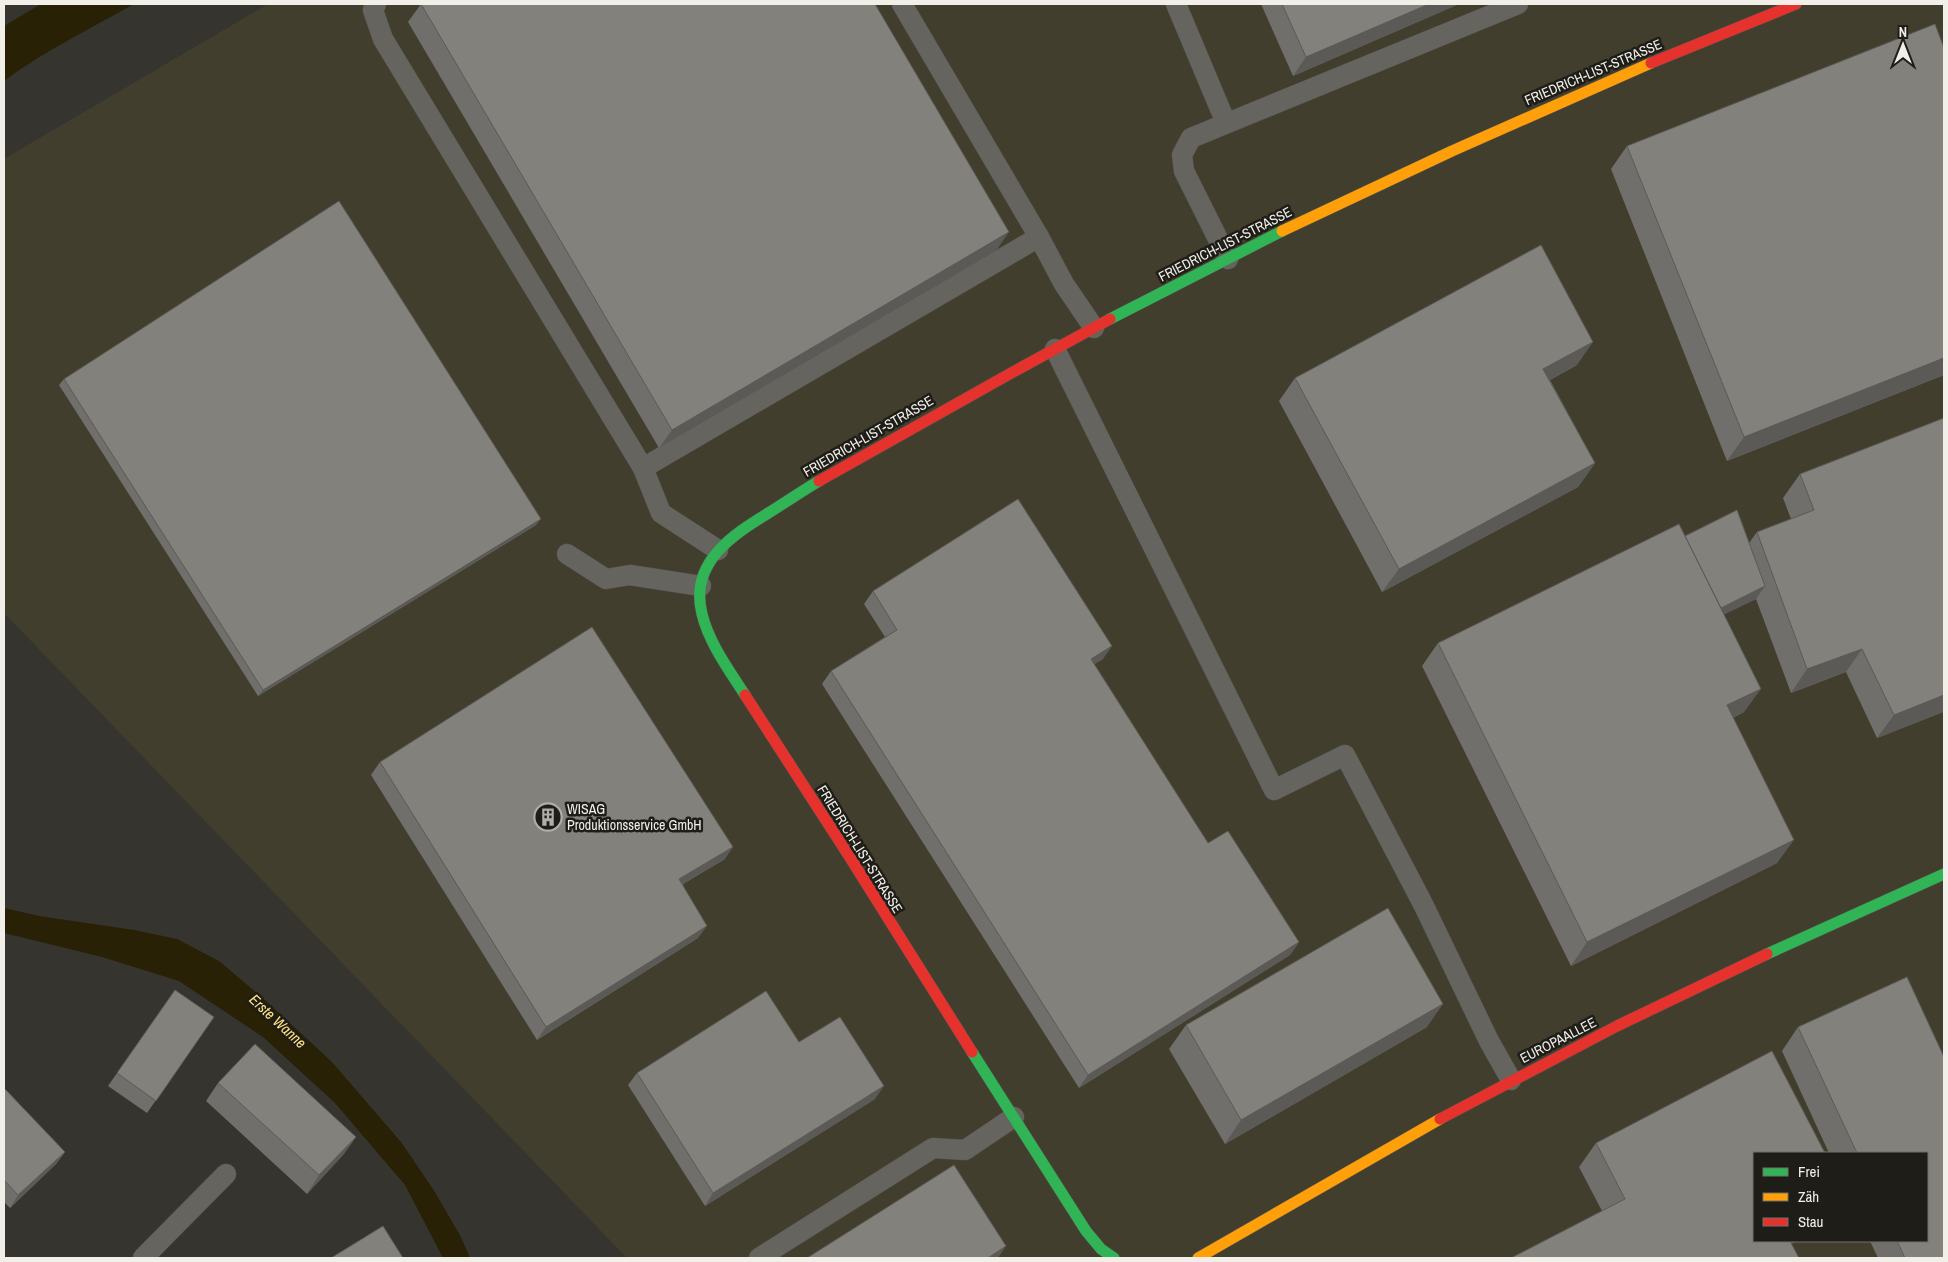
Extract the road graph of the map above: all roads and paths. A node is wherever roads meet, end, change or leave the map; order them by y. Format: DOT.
graph roads {
  1 [pos="376,4"];
  2 [pos="902,4"];
  3 [pos="1176,4"];
  4 [pos="1518,4"];
  5 [pos="1796,4"];
  6 [pos="1226,122"];
  7 [pos="1039,237"];
  8 [pos="1228,259"];
  9 [pos="1094,328"];
  10 [pos="1055,349"];
  11 [pos="643,468"];
  12 [pos="718,550"];
  13 [pos="567,554"];
  14 [pos="701,586"];
  15 [pos="1944,874"];
  16 [pos="1511,1080"];
  17 [pos="1014,1117"];
  18 [pos="226,1174"];
  19 [pos="143,1258"];
  20 [pos="759,1258"];
  21 [pos="1114,1258"];
  22 [pos="1198,1258"];
  1 -- 11 [label="lane"];
  2 -- 7 [label="lane"];
  3 -- 6 [label="lane"];
  4 -- 6 [label="lane"];
  5 -- 8 [label="street, FRIEDRICH-LIST-STRASSE"];
  6 -- 8 [label="lane"];
  7 -- 9 [label="lane"];
  7 -- 11 [label="lane"];
  8 -- 9 [label="street, FRIEDRICH-LIST-STRASSE"];
  9 -- 10 [label="street, FRIEDRICH-LIST-STRASSE"];
  10 -- 12 [label="street, FRIEDRICH-LIST-STRASSE"];
  10 -- 16 [label="lane"];
  11 -- 12 [label="lane"];
  12 -- 14 [label="street, FRIEDRICH-LIST-STRASSE"];
  13 -- 14 [label="lane"];
  14 -- 17 [label="street, FRIEDRICH-LIST-STRASSE"];
  15 -- 16 [label="street, EUROPAALLEE"];
  16 -- 22 [label="street, EUROPAALLEE"];
  17 -- 20 [label="lane"];
  17 -- 21 [label="street, FRIEDRICH-LIST-STRASSE"];
  18 -- 19 [label="lane"];
}
